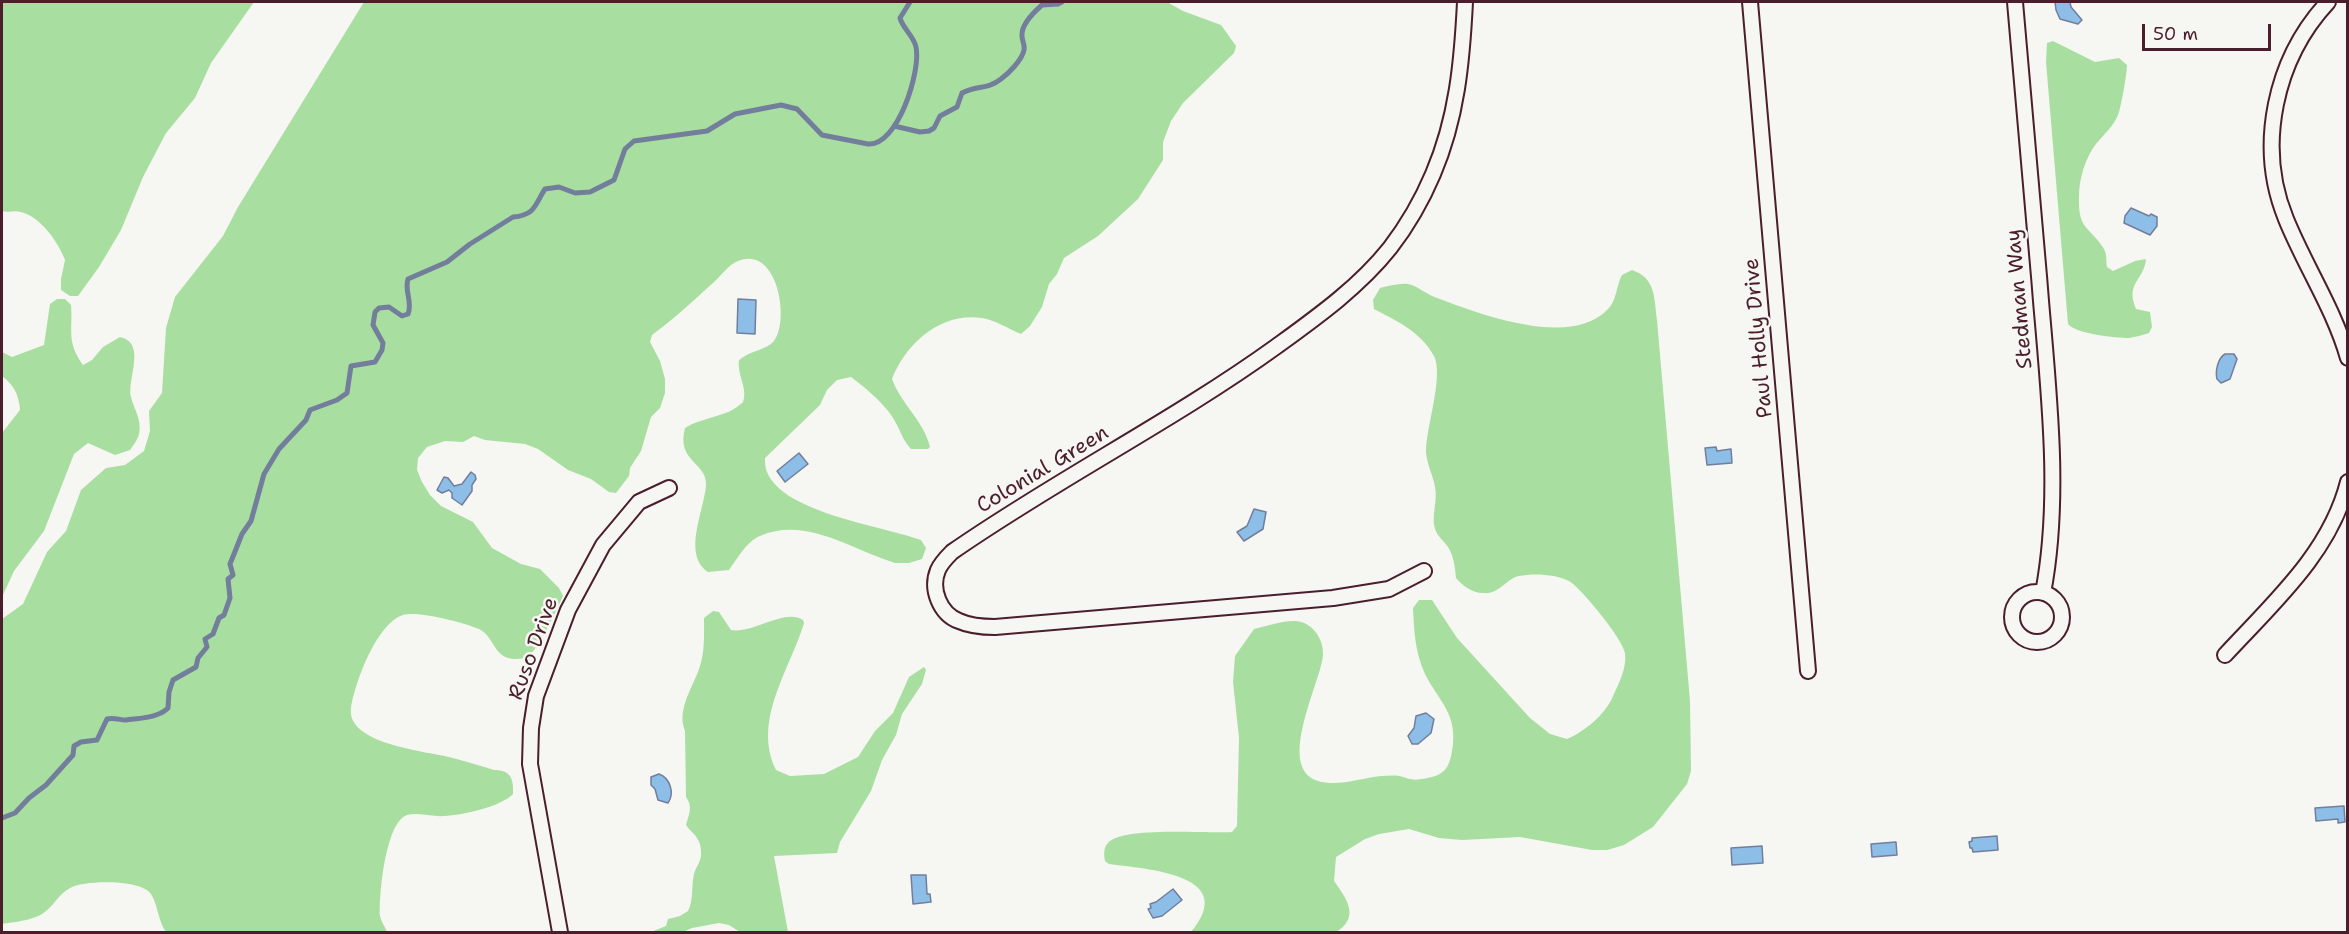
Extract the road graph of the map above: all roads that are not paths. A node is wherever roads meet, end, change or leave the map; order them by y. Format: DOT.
graph roads {
  1 [pos="1465,2"];
  2 [pos="1750,2"];
  3 [pos="2015,2"];
  4 [pos="2328,2"];
  5 [pos="2348,358"];
  6 [pos="2348,482"];
  7 [pos="669,488"];
  8 [pos="1424,571"];
  9 [pos="2043,593"];
  10 [pos="2225,655"];
  11 [pos="1809,671"];
  12 [pos="560,933"];
  1 -- 8 [label="street, Colonial Green"];
  2 -- 11 [label="street, Paul Holly Drive"];
  3 -- 9 [label="street, Stedman Way"];
  4 -- 5 [label="street"];
  6 -- 10 [label="street"];
  7 -- 12 [label="street, Ruso Drive"];
}
